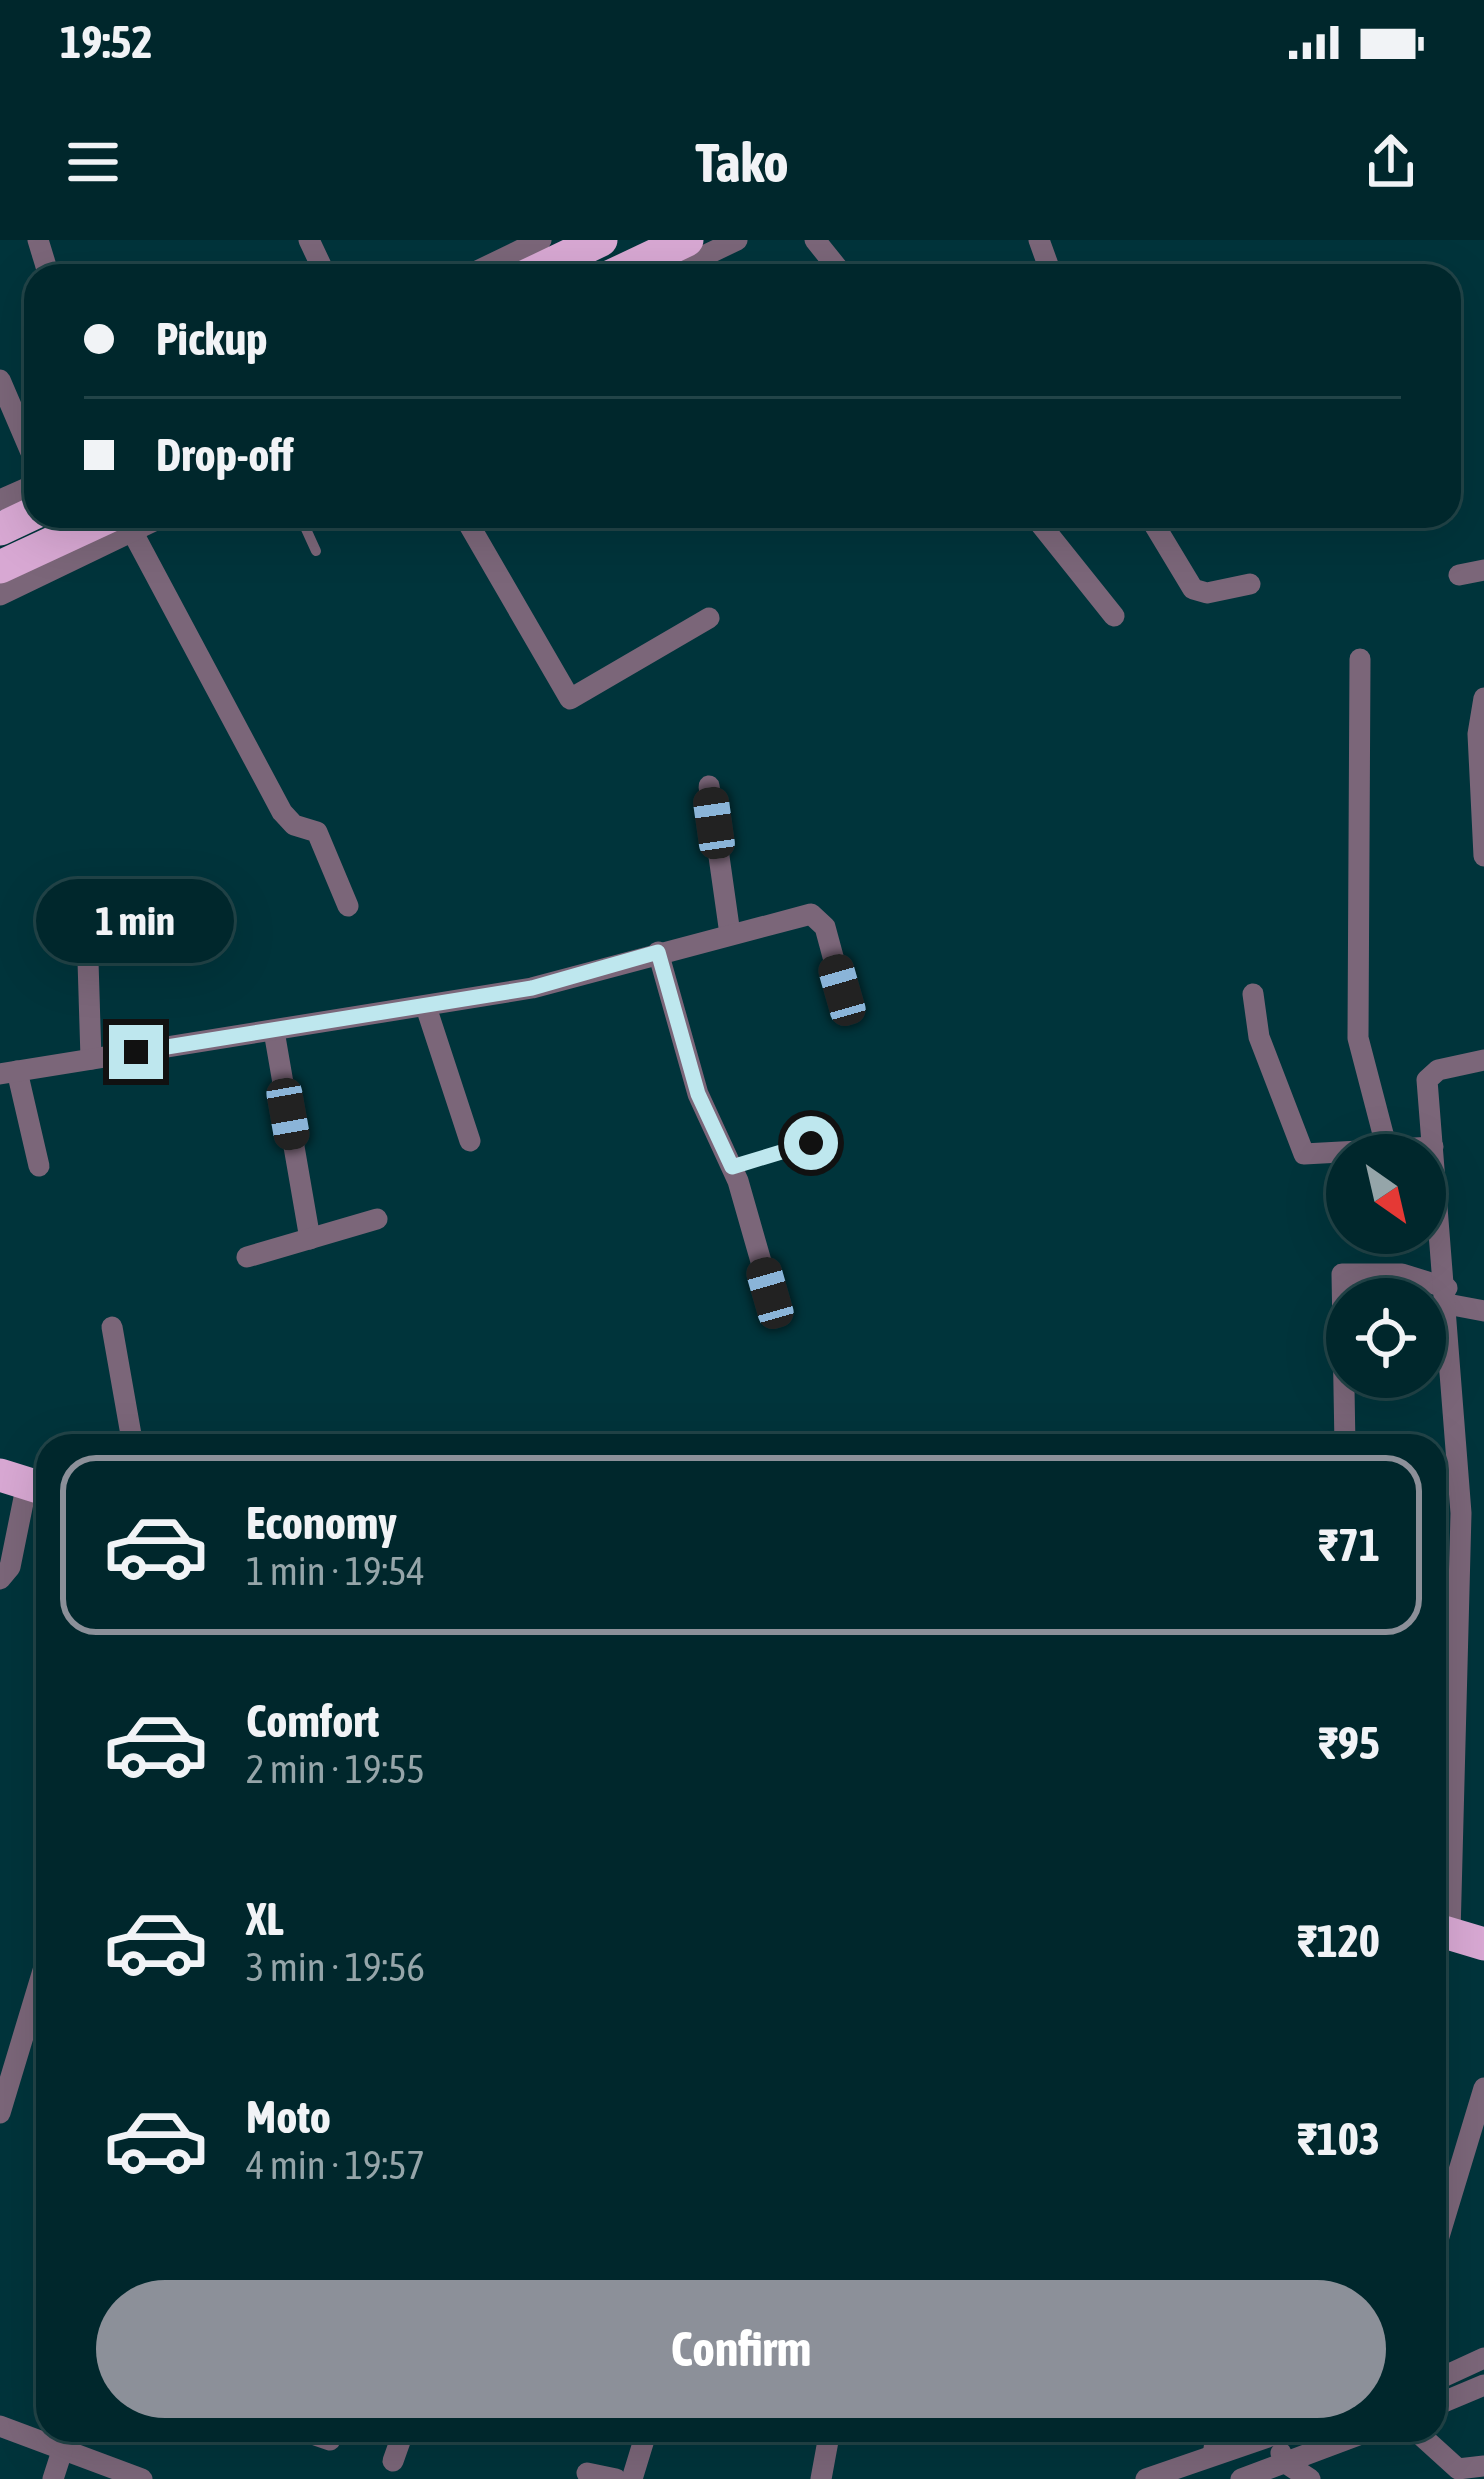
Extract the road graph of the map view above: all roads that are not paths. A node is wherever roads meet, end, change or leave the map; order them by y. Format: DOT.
graph roads {
  1 [pos="542,240"];
  2 [pos="602,240"];
  3 [pos="687,240"];
  4 [pos="736,240"];
  5 [pos="815,240"];
  6 [pos="492,264"];
  7 [pos="551,264"];
  8 [pos="636,264"];
  9 [pos="687,264"];
  10 [pos="834,264"];
  11 [pos="0,380"];
  12 [pos="24,436"];
  13 [pos="110,528"];
  14 [pos="114,528"];
  15 [pos="123,528"];
  16 [pos="306,528"];
  17 [pos="471,528"];
  18 [pos="1044,528"];
  19 [pos="1156,528"];
  20 [pos="316,550"];
  21 [pos="0,567"];
  22 [pos="1484,570"];
  23 [pos="1460,575"];
  24 [pos="1250,584"];
  25 [pos="0,595"];
  26 [pos="1114,616"];
  27 [pos="709,618"];
  28 [pos="1360,659"];
  29 [pos="1484,698"];
  30 [pos="709,786"];
  31 [pos="1484,856"];
  32 [pos="348,906"];
  33 [pos="730,934"];
  34 [pos="658,952"];
  35 [pos="88,961"];
  36 [pos="842,990"];
  37 [pos="1253,994"];
  38 [pos="426,1007"];
  39 [pos="274,1031"];
  40 [pos="91,1059"];
  41 [pos="1484,1060"];
  42 [pos="9,1072"];
  43 [pos="1383,1134"];
  44 [pos="1432,1134"];
  45 [pos="470,1141"];
  46 [pos="811,1143"];
  47 [pos="1326,1156"];
  48 [pos="39,1166"];
  49 [pos="732,1167"];
  50 [pos="377,1219"];
  51 [pos="310,1239"];
  52 [pos="1443,1254"];
  53 [pos="247,1257"];
  54 [pos="770,1293"];
  55 [pos="1447,1296"];
  56 [pos="1484,1311"];
  57 [pos="112,1327"];
  58 [pos="131,1434"];
  59 [pos="1345,1434"];
  60 [pos="25,1482"];
  61 [pos="0,1580"];
  62 [pos="1446,1844"];
  63 [pos="1446,1933"];
  64 [pos="1484,1944"];
  65 [pos="36,1994"];
  66 [pos="1484,2088"];
  67 [pos="0,2113"];
  68 [pos="1446,2213"];
  69 [pos="1484,2358"];
  70 [pos="1446,2375"];
  71 [pos="1484,2385"];
  72 [pos="1446,2401"];
  73 [pos="0,2426"];
  74 [pos="400,2442"];
  75 [pos="643,2442"];
  76 [pos="828,2442"];
  77 [pos="1215,2442"];
  78 [pos="1428,2442"];
  79 [pos="1281,2445"];
  80 [pos="1213,2455"];
  81 [pos="393,2461"];
  82 [pos="1484,2466"];
  83 [pos="57,2467"];
  84 [pos="587,2473"];
  85 [pos="142,2479"];
  86 [pos="616,2479"];
  87 [pos="632,2479"];
  88 [pos="820,2479"];
  89 [pos="1146,2479"];
  90 [pos="1240,2479"];
  91 [pos="1310,2479"];
  1 -- 6 [label="street"];
  2 -- 7 [label="highway"];
  3 -- 8 [label="highway"];
  4 -- 9 [label="street"];
  5 -- 10 [label="street"];
  11 -- 12 [label="street"];
  13 -- 21 [label="highway"];
  14 -- 25 [label="street"];
  15 -- 32 [label="street"];
  16 -- 20 [label="lane"];
  17 -- 27 [label="street"];
  18 -- 26 [label="street"];
  19 -- 24 [label="street"];
  22 -- 23 [label="street"];
  28 -- 43 [label="street"];
  29 -- 31 [label="street"];
  30 -- 33 [label="street"];
  33 -- 34 [label="street"];
  33 -- 36 [label="street"];
  34 -- 38 [label="street"];
  34 -- 49 [label="street"];
  35 -- 40 [label="street"];
  37 -- 47 [label="street"];
  38 -- 39 [label="street"];
  38 -- 45 [label="street"];
  39 -- 40 [label="street"];
  39 -- 51 [label="street"];
  40 -- 42 [label="street"];
  41 -- 44 [label="street"];
  42 -- 48 [label="street"];
  46 -- 49 [label="lane"];
  49 -- 54 [label="street"];
  50 -- 51 [label="street"];
  51 -- 53 [label="street"];
  52 -- 55 [label="street"];
  55 -- 56 [label="street"];
  55 -- 59 [label="street"];
  55 -- 62 [label="street"];
  57 -- 58 [label="street"];
  60 -- 61 [label="street"];
  63 -- 64 [label="highway"];
  65 -- 67 [label="street"];
  66 -- 68 [label="street"];
  69 -- 70 [label="street"];
  71 -- 72 [label="street"];
  73 -- 83 [label="street"];
  74 -- 81 [label="street"];
  75 -- 87 [label="street"];
  76 -- 88 [label="street"];
  77 -- 80 [label="street"];
  78 -- 82 [label="street"];
  79 -- 80 [label="street"];
  79 -- 90 [label="street"];
  79 -- 91 [label="street"];
  80 -- 89 [label="street"];
  83 -- 85 [label="street"];
  84 -- 86 [label="street"];
}
